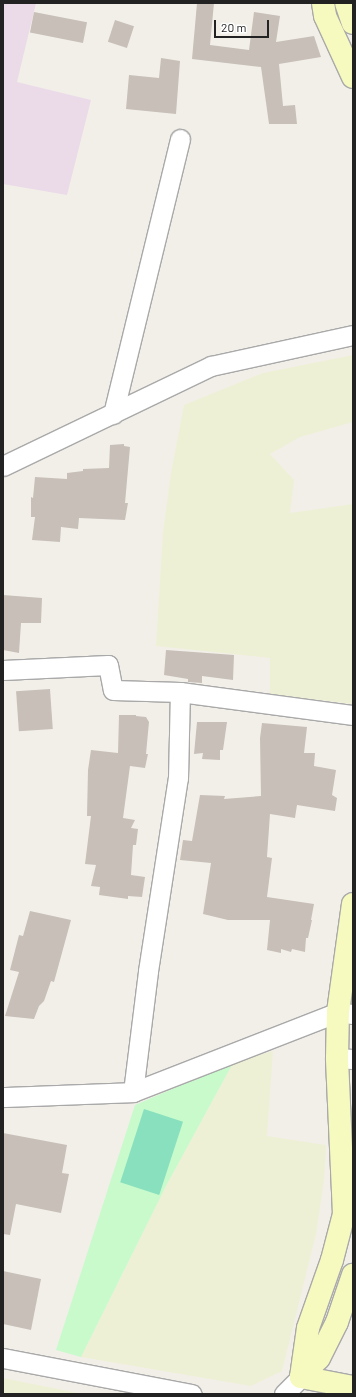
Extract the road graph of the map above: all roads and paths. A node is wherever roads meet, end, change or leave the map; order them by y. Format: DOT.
graph roads {
  1 [pos="323,3"];
  2 [pos="346,3"];
  3 [pos="353,23"];
  4 [pos="353,77"];
  5 [pos="180,139"];
  6 [pos="353,335"];
  7 [pos="114,414"];
  8 [pos="3,466"];
  9 [pos="3,670"];
  10 [pos="180,692"];
  11 [pos="353,715"];
  12 [pos="353,904"];
  13 [pos="346,1013"];
  14 [pos="345,1058"];
  15 [pos="133,1092"];
  16 [pos="3,1097"];
  17 [pos="349,1215"];
  18 [pos="353,1275"];
  19 [pos="3,1358"];
  20 [pos="301,1377"];
  21 [pos="353,1387"];
  22 [pos="192,1394"];
  23 [pos="284,1394"];
  1 -- 4 [label="street"];
  2 -- 3 [label="street"];
  5 -- 7 [label="street"];
  6 -- 7 [label="street"];
  7 -- 8 [label="street"];
  9 -- 10 [label="street"];
  10 -- 11 [label="street"];
  10 -- 15 [label="street"];
  12 -- 13 [label="street"];
  13 -- 14 [label="street"];
  13 -- 15 [label="street"];
  14 -- 17 [label="street"];
  15 -- 16 [label="street"];
  17 -- 20 [label="street"];
  18 -- 20 [label="street"];
  19 -- 22 [label="street"];
  20 -- 21 [label="street"];
  20 -- 23 [label="street"];
}
